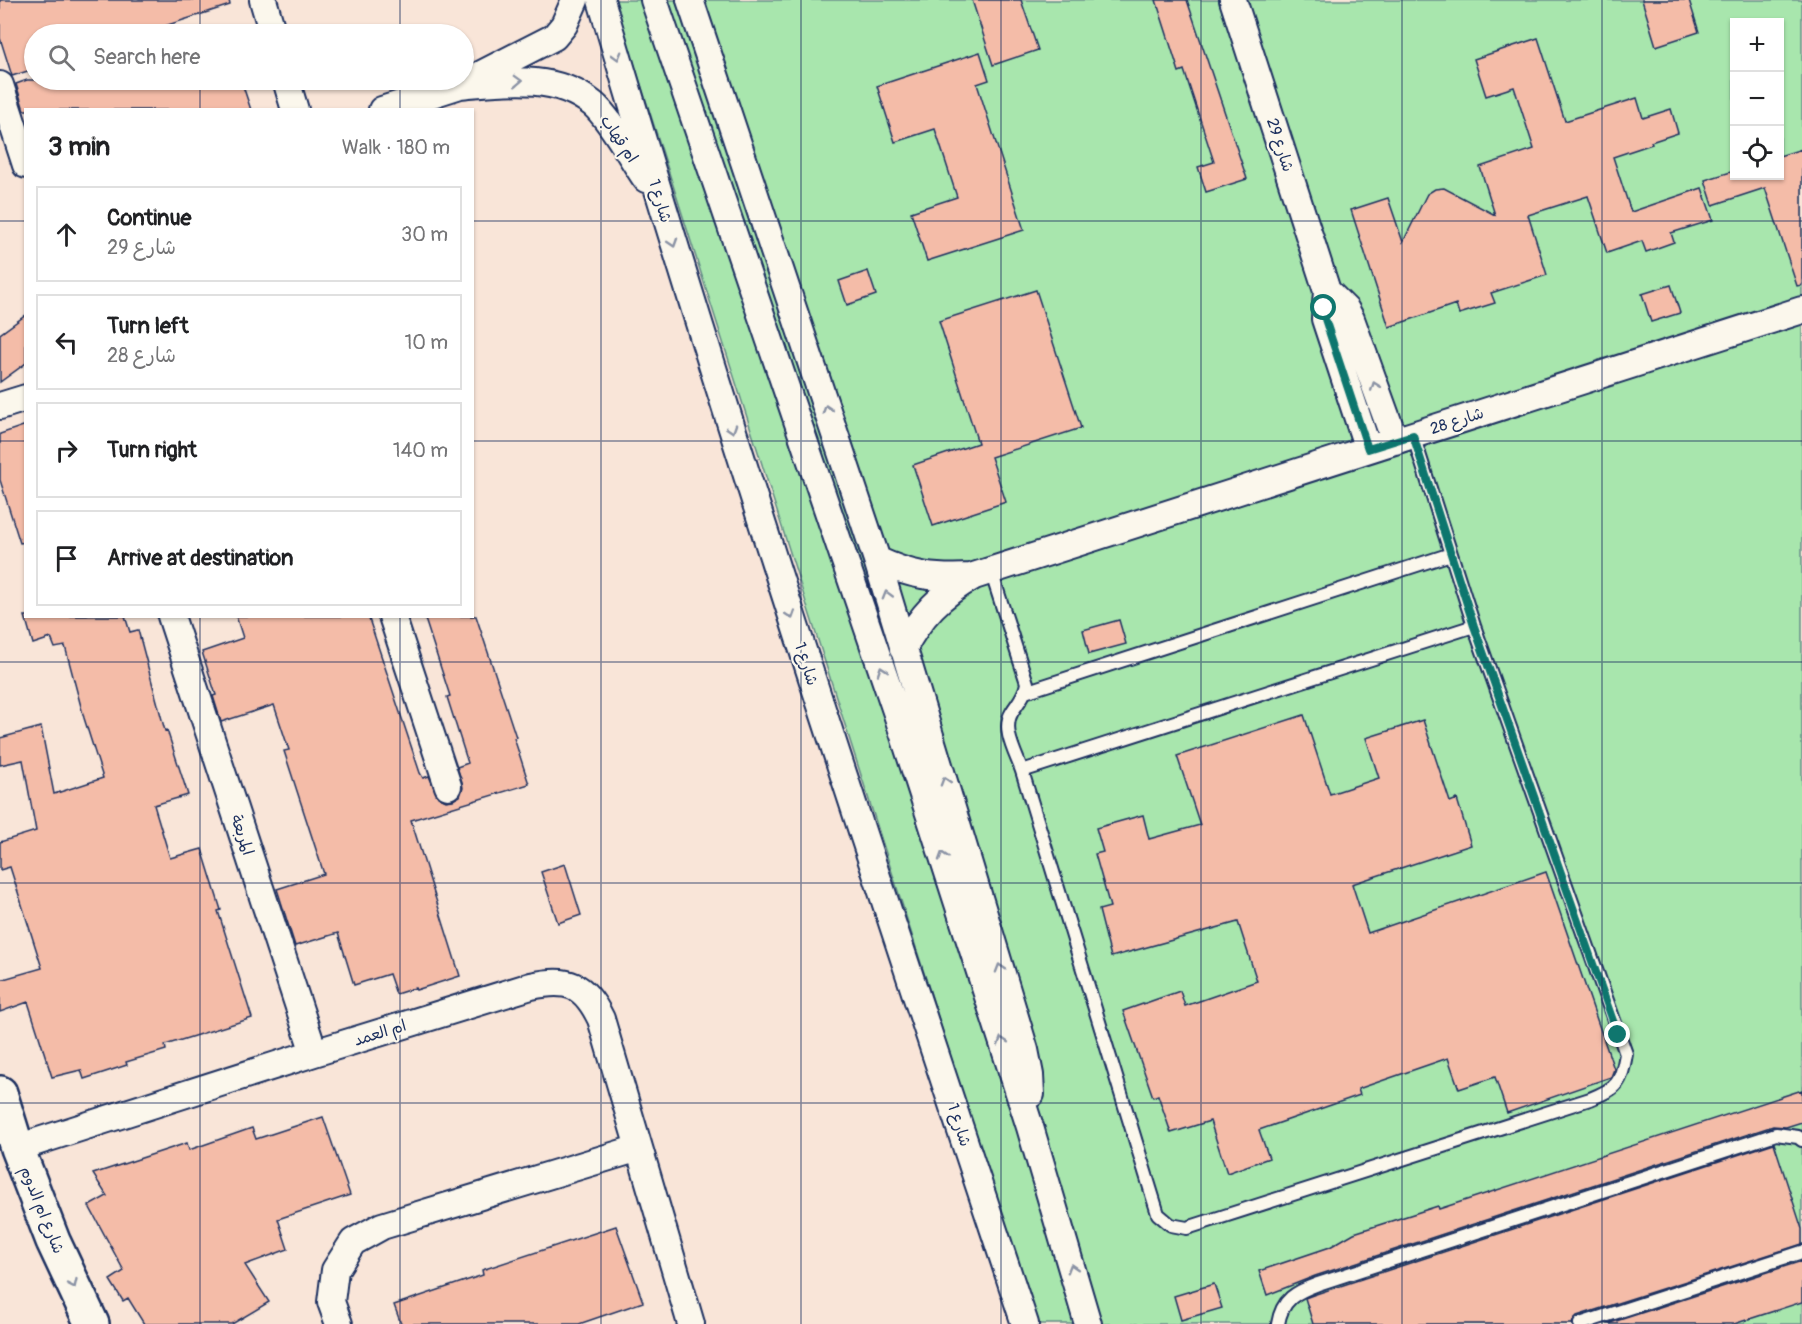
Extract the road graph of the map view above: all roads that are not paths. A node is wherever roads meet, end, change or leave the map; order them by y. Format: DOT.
graph roads {
  1 [pos="263,0"];
  2 [pos="575,0"];
  3 [pos="601,0"];
  4 [pos="654,0"];
  5 [pos="690,0"];
  6 [pos="1233,0"];
  7 [pos="270,24"];
  8 [pos="474,78"];
  9 [pos="474,84"];
  10 [pos="0,85"];
  11 [pos="289,90"];
  12 [pos="444,90"];
  13 [pos="294,108"];
  14 [pos="388,108"];
  15 [pos="24,159"];
  16 [pos="660,201"];
  17 [pos="1326,291"];
  18 [pos="1802,310"];
  19 [pos="24,399"];
  20 [pos="0,406"];
  21 [pos="1404,438"];
  22 [pos="1368,449"];
  23 [pos="1451,554"];
  24 [pos="877,561"];
  25 [pos="982,574"];
  26 [pos="172,618"];
  27 [pos="393,618"];
  28 [pos="1474,626"];
  29 [pos="903,650"];
  30 [pos="1025,692"];
  31 [pos="1022,771"];
  32 [pos="448,786"];
  33 [pos="314,1053"];
  34 [pos="0,1093"];
  35 [pos="1030,1127"];
  36 [pos="1802,1140"];
  37 [pos="17,1148"];
  38 [pos="639,1148"];
  39 [pos="1802,1252"];
  40 [pos="92,1324"];
  41 [pos="339,1324"];
  42 [pos="691,1324"];
  43 [pos="1025,1324"];
  44 [pos="1088,1324"];
  45 [pos="1278,1324"];
  46 [pos="1580,1324"];
  1 -- 7 [label="street"];
  2 -- 8 [label="street, ام قهاب"];
  3 -- 16 [label="street, شارع 1, one-way"];
  35 -- 4 [label="street, one-way"];
  24 -- 5 [label="street, one-way"];
  6 -- 17 [label="street, شارع 29"];
  9 -- 16 [label="street, ام قهاب, one-way"];
  10 -- 15 [label="street"];
  11 -- 13 [label="street"];
  12 -- 14 [label="street, ام قهاب"];
  16 -- 43 [label="street, شارع 1, one-way"];
  21 -- 17 [label="street, شارع 29, one-way"];
  17 -- 22 [label="street, شارع 29"];
  18 -- 21 [label="street, شارع 28"];
  19 -- 20 [label="street"];
  21 -- 22 [label="street, شارع 28"];
  21 -- 23 [label="lane"];
  22 -- 25 [label="street, شارع 28"];
  23 -- 28 [label="lane"];
  23 -- 30 [label="lane"];
  24 -- 25 [label="street, شارع 28"];
  29 -- 24 [label="street, one-way"];
  25 -- 29 [label="street, شارع 28"];
  25 -- 30 [label="lane"];
  26 -- 33 [label="street, المربعة"];
  27 -- 32 [label="street"];
  28 -- 31 [label="lane"];
  28 -- 31 [label="lane"];
  35 -- 29 [label="street, one-way"];
  30 -- 31 [label="lane"];
  33 -- 37 [label="street, ام العمد"];
  33 -- 38 [label="street, ام العمد"];
  34 -- 37 [label="street, شارع ام الدوم"];
  44 -- 35 [label="street, one-way"];
  36 -- 45 [label="lane"];
  37 -- 40 [label="street, شارع ام الدوم, one-way"];
  38 -- 41 [label="street"];
  38 -- 42 [label="street, ام العمد"];
  39 -- 46 [label="lane"];
}
